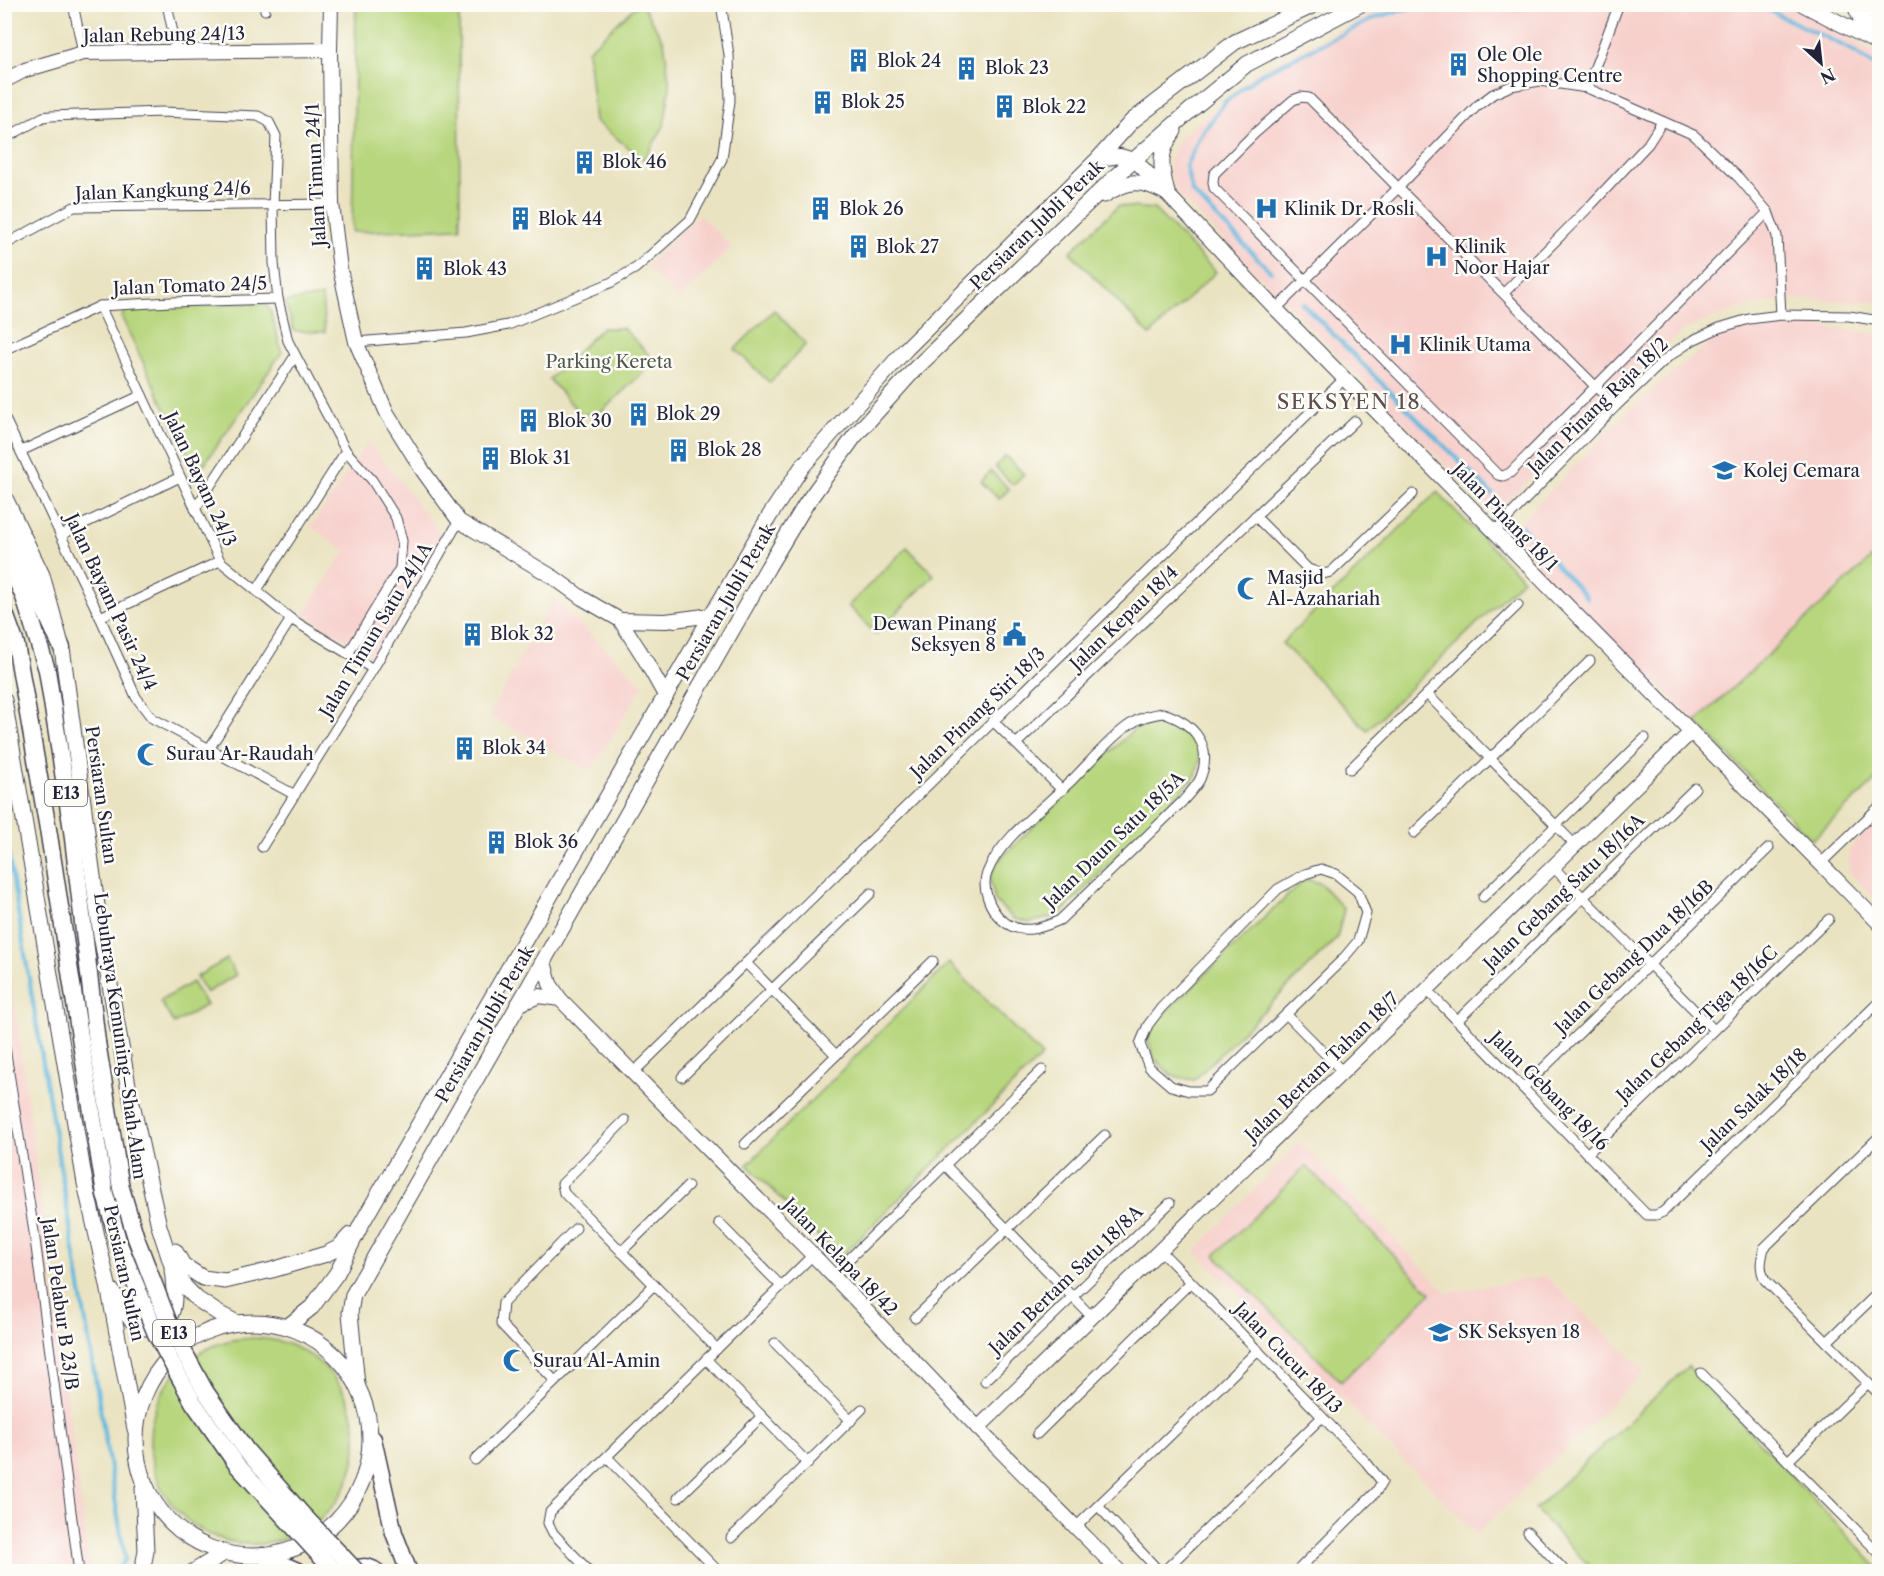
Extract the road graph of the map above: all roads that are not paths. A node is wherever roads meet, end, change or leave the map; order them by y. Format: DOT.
graph roads {
  1 [pos="73,4"];
  2 [pos="167,4"];
  3 [pos="332,4"];
  4 [pos="719,4"];
  5 [pos="1316,4"];
  6 [pos="1360,4"];
  7 [pos="1619,4"];
  8 [pos="1803,4"];
  9 [pos="1854,4"];
  10 [pos="1861,4"];
  11 [pos="1880,15"];
  12 [pos="1880,35"];
  13 [pos="1880,44"];
  14 [pos="330,50"];
  15 [pos="177,52"];
  16 [pos="83,53"];
  17 [pos="4,81"];
  18 [pos="1587,88"];
  19 [pos="1192,109"];
  20 [pos="1662,122"];
  21 [pos="4,139"];
  22 [pos="1098,159"];
  23 [pos="1135,160"];
  24 [pos="1399,187"];
  25 [pos="1167,193"];
  26 [pos="332,204"];
  27 [pos="273,205"];
  28 [pos="1080,210"];
  29 [pos="1768,212"];
  30 [pos="4,245"];
  31 [pos="1305,280"];
  32 [pos="1504,293"];
  33 [pos="278,299"];
  34 [pos="100,306"];
  35 [pos="1276,309"];
  36 [pos="1781,315"];
  37 [pos="1880,321"];
  38 [pos="356,342"];
  39 [pos="4,350"];
  40 [pos="295,356"];
  41 [pos="1345,378"];
  42 [pos="1595,386"];
  43 [pos="142,395"];
  44 [pos="1616,406"];
  45 [pos="4,417"];
  46 [pos="1355,421"];
  47 [pos="21,451"];
  48 [pos="346,451"];
  49 [pos="180,477"];
  50 [pos="1413,494"];
  51 [pos="4,496"];
  52 [pos="195,509"];
  53 [pos="1255,516"];
  54 [pos="4,522"];
  55 [pos="459,522"];
  56 [pos="1494,532"];
  57 [pos="62,535"];
  58 [pos="4,552"];
  59 [pos="220,561"];
  60 [pos="257,590"];
  61 [pos="1518,604"];
  62 [pos="4,610"];
  63 [pos="712,615"];
  64 [pos="100,616"];
  65 [pos="291,618"];
  66 [pos="620,620"];
  67 [pos="62,648"];
  68 [pos="348,654"];
  69 [pos="1590,661"];
  70 [pos="373,669"];
  71 [pos="1427,694"];
  72 [pos="666,697"];
  73 [pos="4,700"];
  74 [pos="993,721"];
  75 [pos="1691,732"];
  76 [pos="1645,738"];
  77 [pos="1016,744"];
  78 [pos="209,750"];
  79 [pos="1490,758"];
  80 [pos="1350,769"];
  81 [pos="1695,788"];
  82 [pos="1062,790"];
  83 [pos="295,795"];
  84 [pos="1880,806"];
  85 [pos="1556,825"];
  86 [pos="1414,833"];
  87 [pos="1575,845"];
  88 [pos="262,847"];
  89 [pos="1769,848"];
  90 [pos="1820,864"];
  91 [pos="1553,867"];
  92 [pos="871,893"];
  93 [pos="1483,897"];
  94 [pos="1583,897"];
  95 [pos="1829,919"];
  96 [pos="1880,924"];
  97 [pos="933,961"];
  98 [pos="544,962"];
  99 [pos="746,963"];
  100 [pos="1650,965"];
  101 [pos="772,990"];
  102 [pos="1427,990"];
  103 [pos="560,999"];
  104 [pos="1880,1001"];
  105 [pos="518,1005"];
  106 [pos="1287,1015"];
  107 [pos="1456,1021"];
  108 [pos="1714,1030"];
  109 [pos="4,1041"];
  110 [pos="89,1042"];
  111 [pos="836,1055"];
  112 [pos="1042,1070"];
  113 [pos="634,1072"];
  114 [pos="1343,1072"];
  115 [pos="682,1077"];
  116 [pos="1523,1088"];
  117 [pos="625,1120"];
  118 [pos="1105,1135"];
  119 [pos="1880,1136"];
  120 [pos="745,1144"];
  121 [pos="1587,1154"];
  122 [pos="945,1165"];
  123 [pos="688,1186"];
  124 [pos="1170,1203"];
  125 [pos="1647,1215"];
  126 [pos="362,1223"];
  127 [pos="719,1223"];
  128 [pos="159,1226"];
  129 [pos="576,1228"];
  130 [pos="1007,1229"];
  131 [pos="1160,1250"];
  132 [pos="621,1252"];
  133 [pos="813,1255"];
  134 [pos="851,1257"];
  135 [pos="171,1263"];
  136 [pos="1191,1282"];
  137 [pos="654,1285"];
  138 [pos="108,1286"];
  139 [pos="781,1286"];
  140 [pos="1880,1291"];
  141 [pos="1071,1297"];
  142 [pos="1092,1317"];
  143 [pos="915,1318"];
  144 [pos="237,1323"];
  145 [pos="287,1327"];
  146 [pos="1827,1342"];
  147 [pos="775,1343"];
  148 [pos="717,1349"];
  149 [pos="1258,1350"];
  150 [pos="706,1359"];
  151 [pos="1701,1373"];
  152 [pos="555,1381"];
  153 [pos="985,1381"];
  154 [pos="1868,1383"];
  155 [pos="357,1385"];
  156 [pos="1880,1395"];
  157 [pos="862,1409"];
  158 [pos="762,1416"];
  159 [pos="1322,1417"];
  160 [pos="851,1420"];
  161 [pos="978,1428"];
  162 [pos="135,1429"];
  163 [pos="1037,1434"];
  164 [pos="373,1439"];
  165 [pos="607,1457"];
  166 [pos="475,1460"];
  167 [pos="1788,1461"];
  168 [pos="808,1463"];
  169 [pos="143,1482"];
  170 [pos="678,1498"];
  171 [pos="1098,1506"];
  172 [pos="1076,1527"];
  173 [pos="1528,1532"];
  174 [pos="731,1538"];
  175 [pos="224,1553"];
  176 [pos="1880,1554"];
  177 [pos="263,1556"];
  178 [pos="587,1570"];
  179 [pos="79,1572"];
  180 [pos="142,1572"];
  181 [pos="193,1572"];
  182 [pos="300,1572"];
  183 [pos="335,1572"];
  184 [pos="350,1572"];
  185 [pos="357,1572"];
  186 [pos="376,1572"];
  187 [pos="409,1572"];
  188 [pos="719,1572"];
  189 [pos="1120,1572"];
  190 [pos="1162,1572"];
  191 [pos="1296,1572"];
  192 [pos="1566,1572"];
  1 -- 16 [label="street"];
  2 -- 15 [label="street"];
  3 -- 14 [label="street, Jalan Timun 24/1"];
  4 -- 38 [label="street"];
  5 -- 22 [label="main road, Persiaran Jubli Perak"];
  6 -- 19 [label="main road, Persiaran Jubli Perak"];
  7 -- 18 [label="street"];
  8 -- 13 [label="main road"];
  9 -- 12 [label="main road"];
  10 -- 11 [label="main road"];
  14 -- 15 [label="street, Jalan Rebung 24/13"];
  14 -- 26 [label="street, Jalan Timun 24/1"];
  15 -- 16 [label="street, Jalan Rebung 24/13"];
  16 -- 17 [label="street, Jalan Rebung 24/13"];
  18 -- 20 [label="street"];
  18 -- 24 [label="street"];
  19 -- 23 [label="main road, Persiaran Jubli Perak"];
  19 -- 25 [label="main road"];
  20 -- 29 [label="street"];
  20 -- 32 [label="street"];
  21 -- 27 [label="street"];
  22 -- 23 [label="street"];
  22 -- 63 [label="main road, Persiaran Jubli Perak"];
  23 -- 25 [label="street, Jalan Pinang 18/1"];
  23 -- 28 [label="main road, Persiaran Jubli Perak"];
  24 -- 31 [label="street"];
  24 -- 31 [label="street"];
  24 -- 32 [label="street"];
  25 -- 28 [label="main road"];
  25 -- 35 [label="street, Jalan Pinang 18/1"];
  26 -- 27 [label="street, Jalan Kangkung 24/6"];
  26 -- 38 [label="street, Jalan Timun 24/1"];
  27 -- 30 [label="street, Jalan Kangkung 24/6"];
  27 -- 33 [label="street"];
  28 -- 98 [label="main road, Persiaran Jubli Perak"];
  29 -- 36 [label="street"];
  29 -- 42 [label="street"];
  31 -- 35 [label="street"];
  31 -- 42 [label="street"];
  32 -- 42 [label="street"];
  33 -- 34 [label="street, Jalan Tomato 24/5"];
  33 -- 40 [label="street"];
  34 -- 39 [label="street, Jalan Tomato 24/5"];
  34 -- 43 [label="street, Jalan Bayam 24/3"];
  35 -- 41 [label="street, Jalan Pinang 18/1"];
  36 -- 37 [label="street, Jalan Pinang Raja 18/2"];
  36 -- 44 [label="street, Jalan Pinang Raja 18/2"];
  38 -- 55 [label="street, Jalan Timun 24/1"];
  40 -- 48 [label="street"];
  40 -- 52 [label="street"];
  41 -- 56 [label="street, Jalan Pinang 18/1"];
  41 -- 74 [label="street, Jalan Pinang Siri 18/3"];
  42 -- 44 [label="street"];
  43 -- 47 [label="street"];
  43 -- 49 [label="street, Jalan Bayam 24/3"];
  44 -- 56 [label="street, Jalan Pinang Raja 18/2"];
  45 -- 47 [label="street, Jalan Bayam Pasir 24/4"];
  46 -- 53 [label="street, Jalan Kepau 18/4"];
  47 -- 57 [label="street, Jalan Bayam Pasir 24/4"];
  48 -- 60 [label="street"];
  48 -- 68 [label="street"];
  49 -- 52 [label="street, Jalan Bayam 24/3"];
  49 -- 57 [label="street"];
  50 -- 53 [label="street"];
  51 -- 67 [label="main road, Persiaran Sultan"];
  52 -- 59 [label="street, Jalan Bayam 24/3"];
  53 -- 77 [label="street, Jalan Kepau 18/4"];
  54 -- 67 [label="highway"];
  55 -- 66 [label="street, Jalan Timun 24/1"];
  55 -- 70 [label="street, Jalan Timun Satu 24/1A"];
  56 -- 75 [label="street, Jalan Pinang 18/1"];
  57 -- 64 [label="street, Jalan Bayam Pasir 24/4"];
  58 -- 110 [label="highway, Lebuhraya Kemuning–Shah Alam / E13"];
  59 -- 60 [label="street, Jalan Bayam 24/3"];
  59 -- 64 [label="street"];
  60 -- 65 [label="street, Jalan Bayam 24/3"];
  61 -- 71 [label="street"];
  62 -- 110 [label="highway, Lebuhraya Kemuning–Shah Alam / E13"];
  63 -- 66 [label="street"];
  63 -- 72 [label="main road, Persiaran Jubli Perak"];
  64 -- 78 [label="street, Jalan Bayam Pasir 24/4"];
  65 -- 68 [label="street, Jalan Bayam 24/3"];
  65 -- 78 [label="street"];
  66 -- 72 [label="street"];
  67 -- 128 [label="main road, Persiaran Sultan"];
  68 -- 70 [label="street, Jalan Bayam 24/3"];
  69 -- 79 [label="street"];
  70 -- 83 [label="street, Jalan Timun Satu 24/1A"];
  71 -- 79 [label="street"];
  71 -- 80 [label="street"];
  72 -- 126 [label="main road, Persiaran Jubli Perak"];
  73 -- 138 [label="main road, Persiaran Sultan"];
  74 -- 77 [label="street"];
  74 -- 99 [label="street, Jalan Pinang Siri 18/3"];
  75 -- 87 [label="street, Jalan Bertam Tahan 18/7"];
  75 -- 90 [label="street, Jalan Pinang 18/1"];
  76 -- 85 [label="street"];
  77 -- 82 [label="street"];
  78 -- 83 [label="street, Jalan Bayam Pasir 24/4"];
  79 -- 85 [label="street"];
  79 -- 86 [label="street"];
  81 -- 94 [label="street, Jalan Gebang Satu 18/16A"];
  82 -- 82 [label="street, Jalan Daun Satu 18/5A"];
  83 -- 88 [label="street, Jalan Timun Satu 24/1A"];
  84 -- 90 [label="street"];
  85 -- 87 [label="street"];
  85 -- 93 [label="street"];
  87 -- 91 [label="street, Jalan Bertam Tahan 18/7"];
  89 -- 100 [label="street, Jalan Gebang Dua 18/16B"];
  90 -- 96 [label="street, Jalan Pinang 18/1"];
  91 -- 94 [label="street"];
  91 -- 102 [label="street, Jalan Bertam Tahan 18/7"];
  92 -- 101 [label="street"];
  94 -- 100 [label="street"];
  94 -- 107 [label="street, Jalan Gebang Satu 18/16A"];
  95 -- 108 [label="street, Jalan Gebang Tiga 18/16C"];
  97 -- 111 [label="street"];
  98 -- 103 [label="street, Jalan Kelapa 18/42"];
  98 -- 105 [label="main road, Persiaran Jubli Perak"];
  99 -- 101 [label="street"];
  99 -- 113 [label="street, Jalan Pinang Siri 18/3"];
  100 -- 108 [label="street"];
  100 -- 116 [label="street, Jalan Gebang Dua 18/16B"];
  101 -- 111 [label="street"];
  101 -- 115 [label="street"];
  102 -- 107 [label="street, Jalan Gebang 18/16"];
  102 -- 114 [label="street, Jalan Bertam Tahan 18/7"];
  103 -- 105 [label="street"];
  103 -- 113 [label="street, Jalan Kelapa 18/42"];
  104 -- 125 [label="street, Jalan Salak 18/18"];
  105 -- 155 [label="main road, Persiaran Jubli Perak"];
  106 -- 106 [label="street"];
  106 -- 114 [label="street"];
  107 -- 116 [label="street, Jalan Gebang 18/16"];
  108 -- 121 [label="street, Jalan Gebang Tiga 18/16C"];
  109 -- 179 [label="street, Jalan Pelabur B 23/B"];
  110 -- 183 [label="highway, Lebuhraya Kemuning–Shah Alam / E13, bridge"];
  110 -- 185 [label="highway, Lebuhraya Kemuning–Shah Alam / E13, bridge"];
  111 -- 120 [label="street"];
  112 -- 122 [label="street"];
  113 -- 133 [label="street, Jalan Kelapa 18/42"];
  114 -- 131 [label="street, Jalan Bertam Tahan 18/7"];
  116 -- 121 [label="street, Jalan Gebang 18/16"];
  117 -- 132 [label="street"];
  118 -- 130 [label="street"];
  119 -- 146 [label="street"];
  121 -- 125 [label="street, Jalan Gebang 18/16"];
  122 -- 130 [label="street"];
  122 -- 134 [label="street"];
  123 -- 132 [label="street"];
  124 -- 141 [label="street, Jalan Bertam Satu 18/8A"];
  126 -- 128 [label="main road"];
  126 -- 145 [label="main road, Persiaran Jubli Perak"];
  127 -- 139 [label="street"];
  128 -- 135 [label="main road, Persiaran Sultan"];
  129 -- 152 [label="street"];
  130 -- 141 [label="street"];
  130 -- 143 [label="street"];
  131 -- 136 [label="street, Jalan Cucur 18/13"];
  131 -- 142 [label="street, Jalan Bertam Tahan 18/7"];
  132 -- 137 [label="street"];
  133 -- 139 [label="street"];
  133 -- 161 [label="street, Jalan Kelapa 18/42"];
  135 -- 138 [label="main road"];
  135 -- 144 [label="main road, Persiaran Sultan"];
  136 -- 149 [label="street, Jalan Cucur 18/13"];
  136 -- 163 [label="street"];
  137 -- 148 [label="street"];
  137 -- 152 [label="street"];
  138 -- 162 [label="main road, Persiaran Sultan"];
  139 -- 148 [label="street"];
  140 -- 146 [label="street"];
  141 -- 142 [label="street"];
  141 -- 153 [label="street, Jalan Bertam Satu 18/8A"];
  142 -- 161 [label="street, Jalan Bertam Tahan 18/7"];
  144 -- 145 [label="main road"];
  144 -- 162 [label="main road"];
  145 -- 155 [label="main road"];
  146 -- 154 [label="street"];
  147 -- 160 [label="street"];
  148 -- 150 [label="street"];
  149 -- 159 [label="street, Jalan Cucur 18/13"];
  149 -- 171 [label="street"];
  150 -- 158 [label="street"];
  150 -- 165 [label="street"];
  151 -- 167 [label="street"];
  152 -- 166 [label="street"];
  154 -- 156 [label="street"];
  154 -- 167 [label="street"];
  155 -- 164 [label="main road"];
  157 -- 160 [label="street"];
  158 -- 168 [label="street"];
  158 -- 170 [label="street"];
  159 -- 190 [label="street"];
  159 -- 191 [label="street, Jalan Cucur 18/13"];
  160 -- 168 [label="street"];
  161 -- 172 [label="street, Jalan Kelapa 18/42"];
  162 -- 169 [label="main road"];
  164 -- 177 [label="main road"];
  164 -- 187 [label="highway"];
  165 -- 178 [label="street"];
  165 -- 188 [label="street"];
  167 -- 176 [label="street"];
  168 -- 174 [label="street"];
  169 -- 175 [label="main road"];
  169 -- 180 [label="main road"];
  171 -- 172 [label="street"];
  171 -- 190 [label="street"];
  172 -- 189 [label="street, Jalan Kelapa 18/42"];
  173 -- 192 [label="street"];
  175 -- 177 [label="main road"];
  175 -- 181 [label="main road"];
  177 -- 182 [label="highway"];
  184 -- 186 [label="highway"];
}
